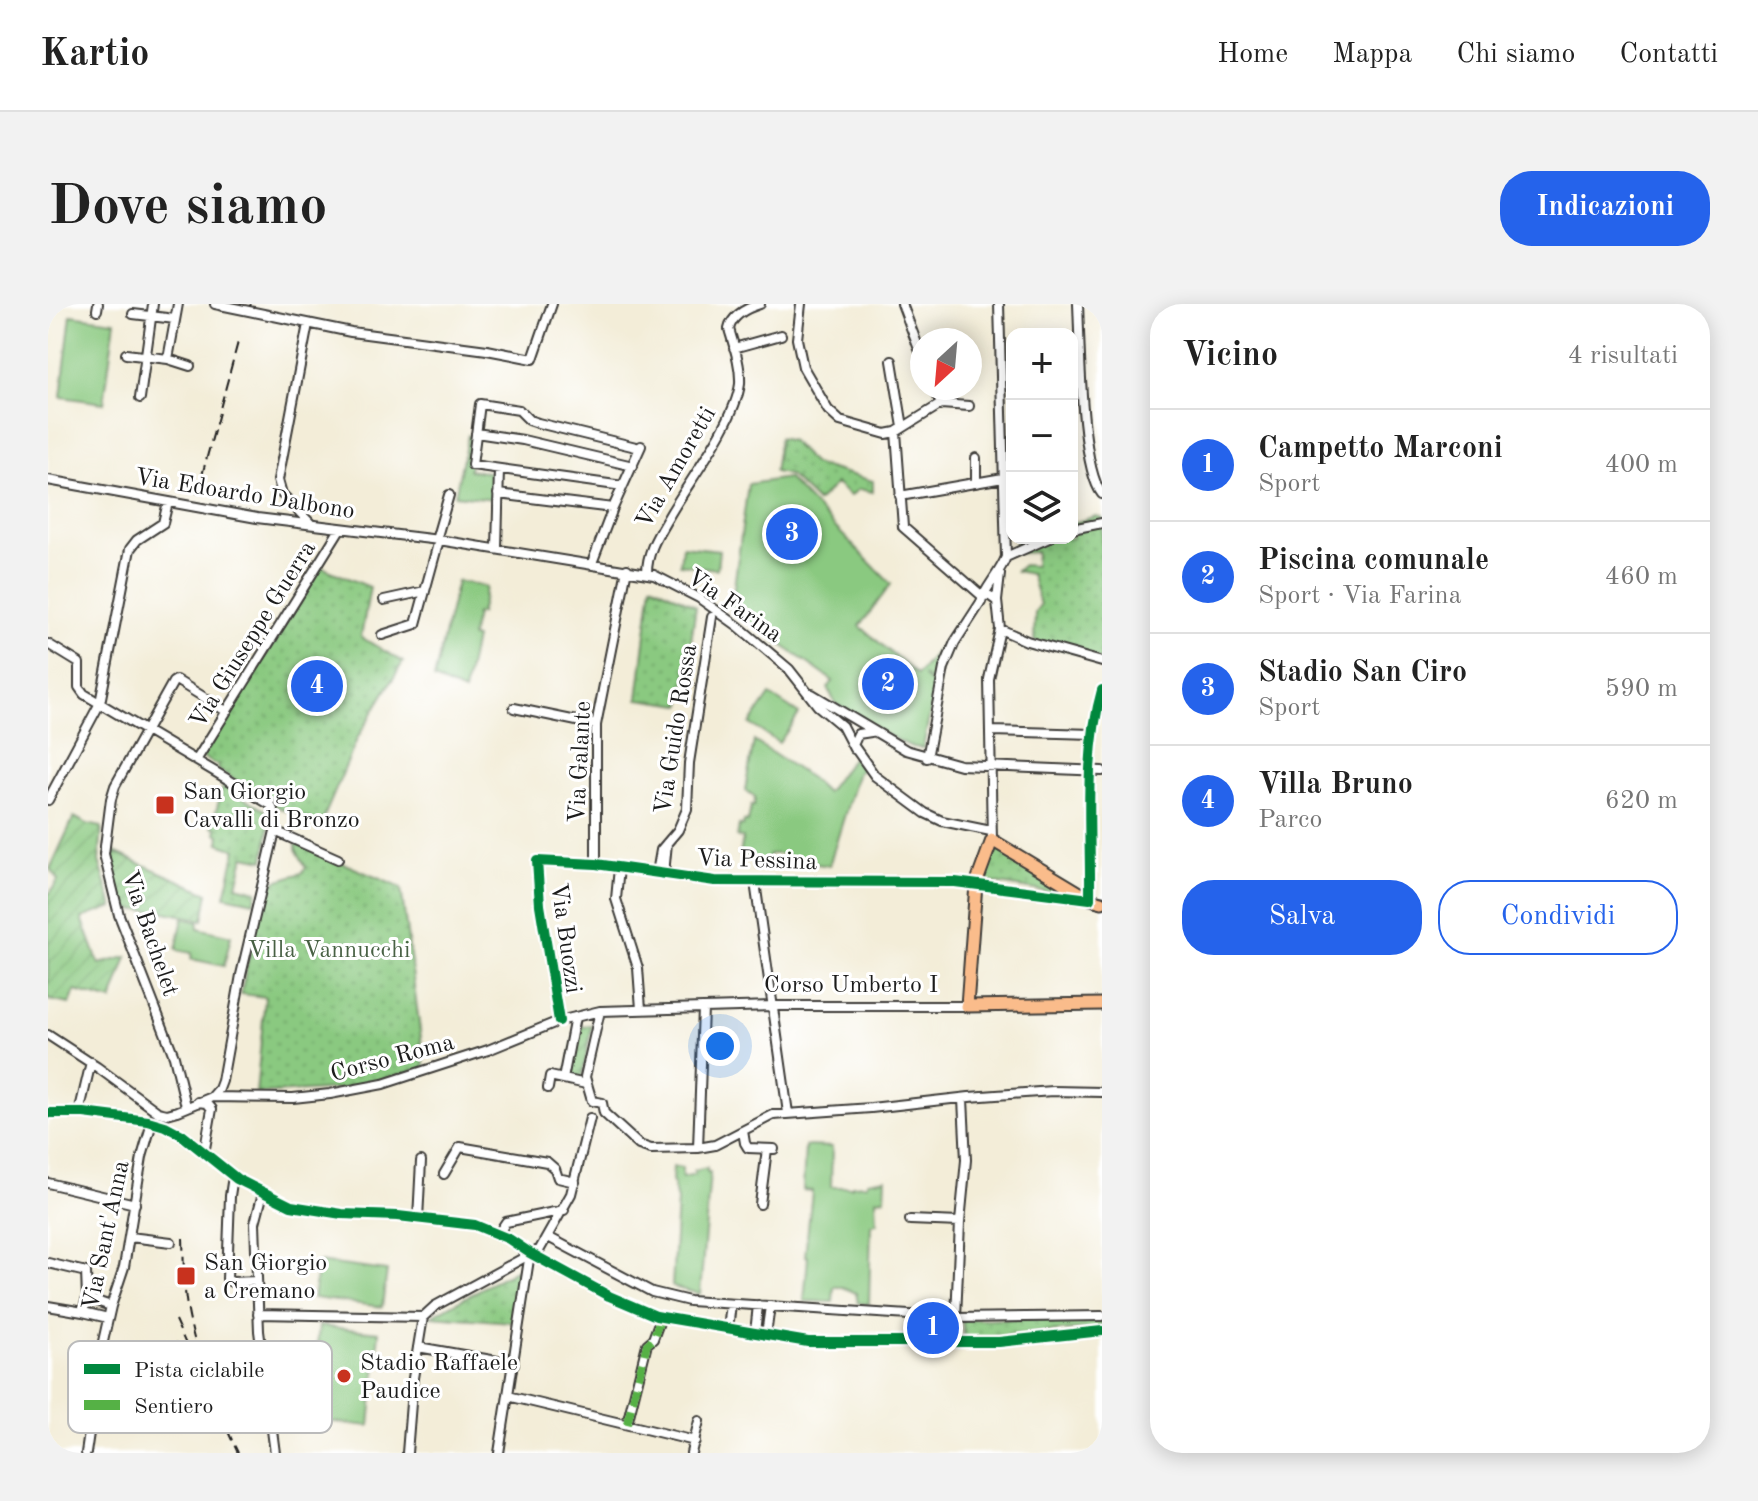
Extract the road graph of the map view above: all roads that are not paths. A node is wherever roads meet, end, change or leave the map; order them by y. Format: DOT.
graph roads {
  1 [pos="153,304"];
  2 [pos="178,304"];
  3 [pos="215,304"];
  4 [pos="552,304"];
  5 [pos="760,304"];
  6 [pos="801,304"];
  7 [pos="902,304"];
  8 [pos="999,304"];
  9 [pos="1078,304"];
  10 [pos="229,306"];
  11 [pos="745,306"];
  12 [pos="249,308"];
  13 [pos="133,314"];
  14 [pos="151,316"];
  15 [pos="175,319"];
  16 [pos="308,324"];
  17 [pos="911,328"];
  18 [pos="781,335"];
  19 [pos="734,348"];
  20 [pos="126,354"];
  21 [pos="145,357"];
  22 [pos="168,359"];
  23 [pos="892,361"];
  24 [pos="190,366"];
  25 [pos="140,398"];
  26 [pos="939,400"];
  27 [pos="941,404"];
  28 [pos="969,406"];
  29 [pos="900,429"];
  30 [pos="476,433"];
  31 [pos="976,458"];
  32 [pos="633,466"];
  33 [pos="499,469"];
  34 [pos="1003,478"];
  35 [pos="48,480"];
  36 [pos="976,483"];
  37 [pos="623,486"];
  38 [pos="498,494"];
  39 [pos="1102,494"];
  40 [pos="449,495"];
  41 [pos="900,496"];
  42 [pos="168,502"];
  43 [pos="613,508"];
  44 [pos="1102,523"];
  45 [pos="312,525"];
  46 [pos="1078,528"];
  47 [pos="340,529"];
  48 [pos="438,540"];
  49 [pos="1035,544"];
  50 [pos="497,549"];
  51 [pos="1006,557"];
  52 [pos="592,563"];
  53 [pos="627,569"];
  54 [pos="647,573"];
  55 [pos="1000,574"];
  56 [pos="425,591"];
  57 [pos="981,595"];
  58 [pos="384,600"];
  59 [pos="997,601"];
  60 [pos="712,617"];
  61 [pos="1000,629"];
  62 [pos="382,635"];
  63 [pos="48,644"];
  64 [pos="1102,662"];
  65 [pos="1102,690"];
  66 [pos="808,692"];
  67 [pos="100,703"];
  68 [pos="514,708"];
  69 [pos="226,711"];
  70 [pos="596,725"];
  71 [pos="147,730"];
  72 [pos="992,731"];
  73 [pos="872,732"];
  74 [pos="1093,734"];
  75 [pos="854,749"];
  76 [pos="927,758"];
  77 [pos="197,759"];
  78 [pos="990,766"];
  79 [pos="1091,771"];
  80 [pos="1102,771"];
  81 [pos="49,797"];
  82 [pos="275,831"];
  83 [pos="991,836"];
  84 [pos="338,859"];
  85 [pos="537,861"];
  86 [pos="596,864"];
  87 [pos="619,868"];
  88 [pos="660,874"];
  89 [pos="755,882"];
  90 [pos="976,884"];
  91 [pos="1096,901"];
  92 [pos="1102,1004"];
  93 [pos="773,1006"];
  94 [pos="967,1006"];
  95 [pos="703,1008"];
  96 [pos="641,1009"];
  97 [pos="600,1011"];
  98 [pos="575,1017"];
  99 [pos="559,1021"];
  100 [pos="50,1039"];
  101 [pos="91,1062"];
  102 [pos="563,1079"];
  103 [pos="586,1084"];
  104 [pos="548,1088"];
  105 [pos="1102,1092"];
  106 [pos="212,1097"];
  107 [pos="963,1099"];
  108 [pos="592,1101"];
  109 [pos="198,1102"];
  110 [pos="182,1109"];
  111 [pos="158,1112"];
  112 [pos="48,1113"];
  113 [pos="79,1113"];
  114 [pos="604,1113"];
  115 [pos="788,1113"];
  116 [pos="590,1118"];
  117 [pos="152,1121"];
  118 [pos="175,1130"];
  119 [pos="743,1131"];
  120 [pos="205,1140"];
  121 [pos="190,1142"];
  122 [pos="698,1148"];
  123 [pos="204,1154"];
  124 [pos="421,1161"];
  125 [pos="444,1174"];
  126 [pos="233,1176"];
  127 [pos="575,1182"];
  128 [pos="48,1183"];
  129 [pos="263,1193"];
  130 [pos="135,1204"];
  131 [pos="760,1204"];
  132 [pos="564,1210"];
  133 [pos="418,1219"];
  134 [pos="910,1220"];
  135 [pos="960,1222"];
  136 [pos="498,1234"];
  137 [pos="130,1237"];
  138 [pos="548,1237"];
  139 [pos="171,1242"];
  140 [pos="530,1253"];
  141 [pos="48,1263"];
  142 [pos="257,1281"];
  143 [pos="87,1298"];
  144 [pos="731,1304"];
  145 [pos="758,1305"];
  146 [pos="48,1306"];
  147 [pos="111,1306"];
  148 [pos="770,1306"];
  149 [pos="83,1312"];
  150 [pos="258,1314"];
  151 [pos="1102,1316"];
  152 [pos="423,1317"];
  153 [pos="661,1317"];
  154 [pos="108,1318"];
  155 [pos="956,1318"];
  156 [pos="728,1329"];
  157 [pos="1102,1331"];
  158 [pos="755,1333"];
  159 [pos="766,1335"];
  160 [pos="104,1341"];
  161 [pos="261,1341"];
  162 [pos="955,1342"];
  163 [pos="418,1347"];
  164 [pos="514,1364"];
  165 [pos="508,1396"];
  166 [pos="699,1421"];
  167 [pos="627,1424"];
  168 [pos="89,1433"];
  169 [pos="273,1433"];
  170 [pos="695,1441"];
  171 [pos="86,1453"];
  172 [pos="275,1453"];
  173 [pos="407,1453"];
  174 [pos="499,1453"];
  175 [pos="691,1453"];
  1 -- 14 [label="street"];
  2 -- 15 [label="street"];
  3 -- 10 [label="street"];
  4 -- 16 [label="street"];
  5 -- 11 [label="street, Via Amoretti"];
  6 -- 29 [label="street"];
  7 -- 17 [label="street"];
  8 -- 34 [label="street"];
  9 -- 39 [label="street"];
  10 -- 12 [label="street"];
  11 -- 19 [label="street, Via Amoretti"];
  12 -- 16 [label="street"];
  13 -- 14 [label="street"];
  14 -- 15 [label="street"];
  14 -- 21 [label="street"];
  15 -- 22 [label="street"];
  16 -- 45 [label="street"];
  18 -- 19 [label="street"];
  19 -- 54 [label="street, Via Amoretti"];
  20 -- 21 [label="street"];
  21 -- 22 [label="street"];
  21 -- 25 [label="street"];
  22 -- 24 [label="street"];
  23 -- 29 [label="street"];
  26 -- 27 [label="street"];
  27 -- 28 [label="street"];
  27 -- 29 [label="street"];
  29 -- 41 [label="street"];
  30 -- 32 [label="street"];
  30 -- 32 [label="street"];
  30 -- 33 [label="street"];
  31 -- 36 [label="street"];
  32 -- 37 [label="street"];
  33 -- 37 [label="street"];
  33 -- 38 [label="street"];
  34 -- 36 [label="street"];
  34 -- 51 [label="street"];
  35 -- 42 [label="street, Via Edoardo Dalbono"];
  36 -- 41 [label="street"];
  37 -- 43 [label="street"];
  38 -- 43 [label="street"];
  38 -- 50 [label="street"];
  40 -- 48 [label="street"];
  41 -- 57 [label="street"];
  42 -- 45 [label="street, Via Edoardo Dalbono"];
  42 -- 67 [label="street"];
  43 -- 52 [label="street"];
  44 -- 46 [label="street"];
  45 -- 47 [label="street, Via Edoardo Dalbono"];
  47 -- 48 [label="street, Via Edoardo Dalbono"];
  47 -- 69 [label="street, Via Giuseppe Guerra"];
  48 -- 50 [label="street, Via Edoardo Dalbono"];
  48 -- 56 [label="street"];
  49 -- 51 [label="street"];
  50 -- 52 [label="street, Via Farina"];
  51 -- 55 [label="street"];
  52 -- 53 [label="street, Via Farina"];
  53 -- 54 [label="street, Via Farina"];
  53 -- 70 [label="street, Via Galante"];
  54 -- 66 [label="street, Via Farina"];
  55 -- 57 [label="street"];
  55 -- 59 [label="street"];
  56 -- 58 [label="street"];
  56 -- 62 [label="street"];
  57 -- 59 [label="street"];
  57 -- 76 [label="street"];
  59 -- 61 [label="street"];
  60 -- 88 [label="street, Via Guido Rossa"];
  61 -- 64 [label="street"];
  61 -- 72 [label="street"];
  63 -- 67 [label="street"];
  65 -- 74 [label="street"];
  66 -- 73 [label="street, Via Farina"];
  66 -- 75 [label="street, Via Farina"];
  67 -- 71 [label="street"];
  67 -- 81 [label="street"];
  68 -- 70 [label="street"];
  69 -- 71 [label="street, Via Bachelet"];
  69 -- 77 [label="street, Via Giuseppe Guerra"];
  70 -- 86 [label="street, Via Galante"];
  71 -- 77 [label="street"];
  71 -- 110 [label="street, Via Bachelet"];
  72 -- 74 [label="street"];
  72 -- 78 [label="street"];
  73 -- 75 [label="street"];
  73 -- 76 [label="street, Via Farina"];
  74 -- 79 [label="street"];
  75 -- 83 [label="street, Via Farina"];
  76 -- 78 [label="street, Via Farina"];
  77 -- 82 [label="street"];
  78 -- 79 [label="street, Via Farina"];
  78 -- 83 [label="street"];
  79 -- 80 [label="street, Via Farina"];
  79 -- 91 [label="street"];
  82 -- 84 [label="street"];
  82 -- 106 [label="street"];
  83 -- 90 [label="main road"];
  83 -- 91 [label="main road"];
  85 -- 86 [label="street, Via Pessina"];
  85 -- 99 [label="street, Via Buozzi"];
  86 -- 87 [label="street, Via Pessina"];
  87 -- 88 [label="street, Via Pessina"];
  87 -- 96 [label="street"];
  88 -- 89 [label="street, Via Pessina"];
  89 -- 90 [label="street, Via Pessina"];
  89 -- 93 [label="street"];
  90 -- 91 [label="street, Via Pessina"];
  90 -- 94 [label="main road"];
  92 -- 94 [label="main road, Corso Umberto I"];
  93 -- 94 [label="street, Corso Umberto I"];
  93 -- 95 [label="street, Corso Umberto I"];
  93 -- 115 [label="street"];
  95 -- 96 [label="street, Corso Umberto I"];
  95 -- 122 [label="street"];
  96 -- 97 [label="street, Corso Umberto I"];
  97 -- 98 [label="street, Corso Umberto I"];
  97 -- 103 [label="street"];
  98 -- 99 [label="street, Corso Roma"];
  98 -- 102 [label="street"];
  99 -- 106 [label="street, Corso Roma"];
  100 -- 101 [label="street"];
  101 -- 111 [label="street"];
  101 -- 113 [label="street"];
  102 -- 103 [label="street"];
  102 -- 104 [label="street"];
  103 -- 108 [label="street"];
  105 -- 107 [label="street"];
  106 -- 109 [label="street"];
  107 -- 115 [label="street"];
  107 -- 135 [label="street"];
  108 -- 114 [label="street"];
  108 -- 116 [label="street"];
  109 -- 110 [label="street"];
  109 -- 120 [label="street"];
  110 -- 111 [label="street"];
  110 -- 118 [label="street"];
  111 -- 117 [label="street, Via Sant'Anna"];
  112 -- 113 [label="street"];
  113 -- 117 [label="street"];
  114 -- 116 [label="street"];
  114 -- 122 [label="street"];
  115 -- 119 [label="street"];
  116 -- 127 [label="street"];
  117 -- 118 [label="street"];
  117 -- 130 [label="street, Via Sant'Anna"];
  118 -- 121 [label="street"];
  119 -- 122 [label="street"];
  119 -- 131 [label="street"];
  120 -- 121 [label="street"];
  120 -- 123 [label="street"];
  121 -- 123 [label="street"];
  123 -- 126 [label="street"];
  124 -- 133 [label="street"];
  125 -- 127 [label="street"];
  126 -- 129 [label="street"];
  126 -- 142 [label="street"];
  127 -- 132 [label="street"];
  128 -- 130 [label="street"];
  129 -- 133 [label="street"];
  129 -- 142 [label="street"];
  130 -- 137 [label="street, Via Sant'Anna"];
  132 -- 136 [label="street"];
  132 -- 138 [label="street"];
  133 -- 136 [label="street"];
  134 -- 135 [label="street"];
  135 -- 155 [label="street"];
  136 -- 140 [label="street"];
  137 -- 139 [label="street"];
  137 -- 147 [label="street, Via Sant'Anna"];
  138 -- 140 [label="street"];
  138 -- 144 [label="street"];
  140 -- 152 [label="street"];
  140 -- 153 [label="street"];
  140 -- 164 [label="street"];
  141 -- 143 [label="street"];
  142 -- 150 [label="street"];
  143 -- 147 [label="street"];
  143 -- 149 [label="street"];
  144 -- 145 [label="street"];
  144 -- 156 [label="street"];
  145 -- 148 [label="street"];
  145 -- 158 [label="street"];
  146 -- 149 [label="street"];
  147 -- 154 [label="street, Via Sant'Anna"];
  148 -- 155 [label="street"];
  148 -- 159 [label="street"];
  149 -- 154 [label="street"];
  150 -- 152 [label="street"];
  150 -- 161 [label="street"];
  151 -- 155 [label="street"];
  152 -- 163 [label="street"];
  153 -- 156 [label="street"];
  153 -- 167 [label="street"];
  154 -- 160 [label="street, Via Sant'Anna"];
  155 -- 162 [label="street"];
  156 -- 158 [label="street"];
  157 -- 162 [label="street"];
  158 -- 159 [label="street"];
  159 -- 162 [label="street"];
  163 -- 164 [label="street"];
  163 -- 173 [label="street"];
  164 -- 165 [label="street"];
  165 -- 167 [label="street"];
  165 -- 174 [label="street"];
  166 -- 170 [label="street"];
  167 -- 170 [label="street"];
  168 -- 171 [label="street, Via Sant'Anna"];
  169 -- 172 [label="street"];
  170 -- 175 [label="street"];
}
